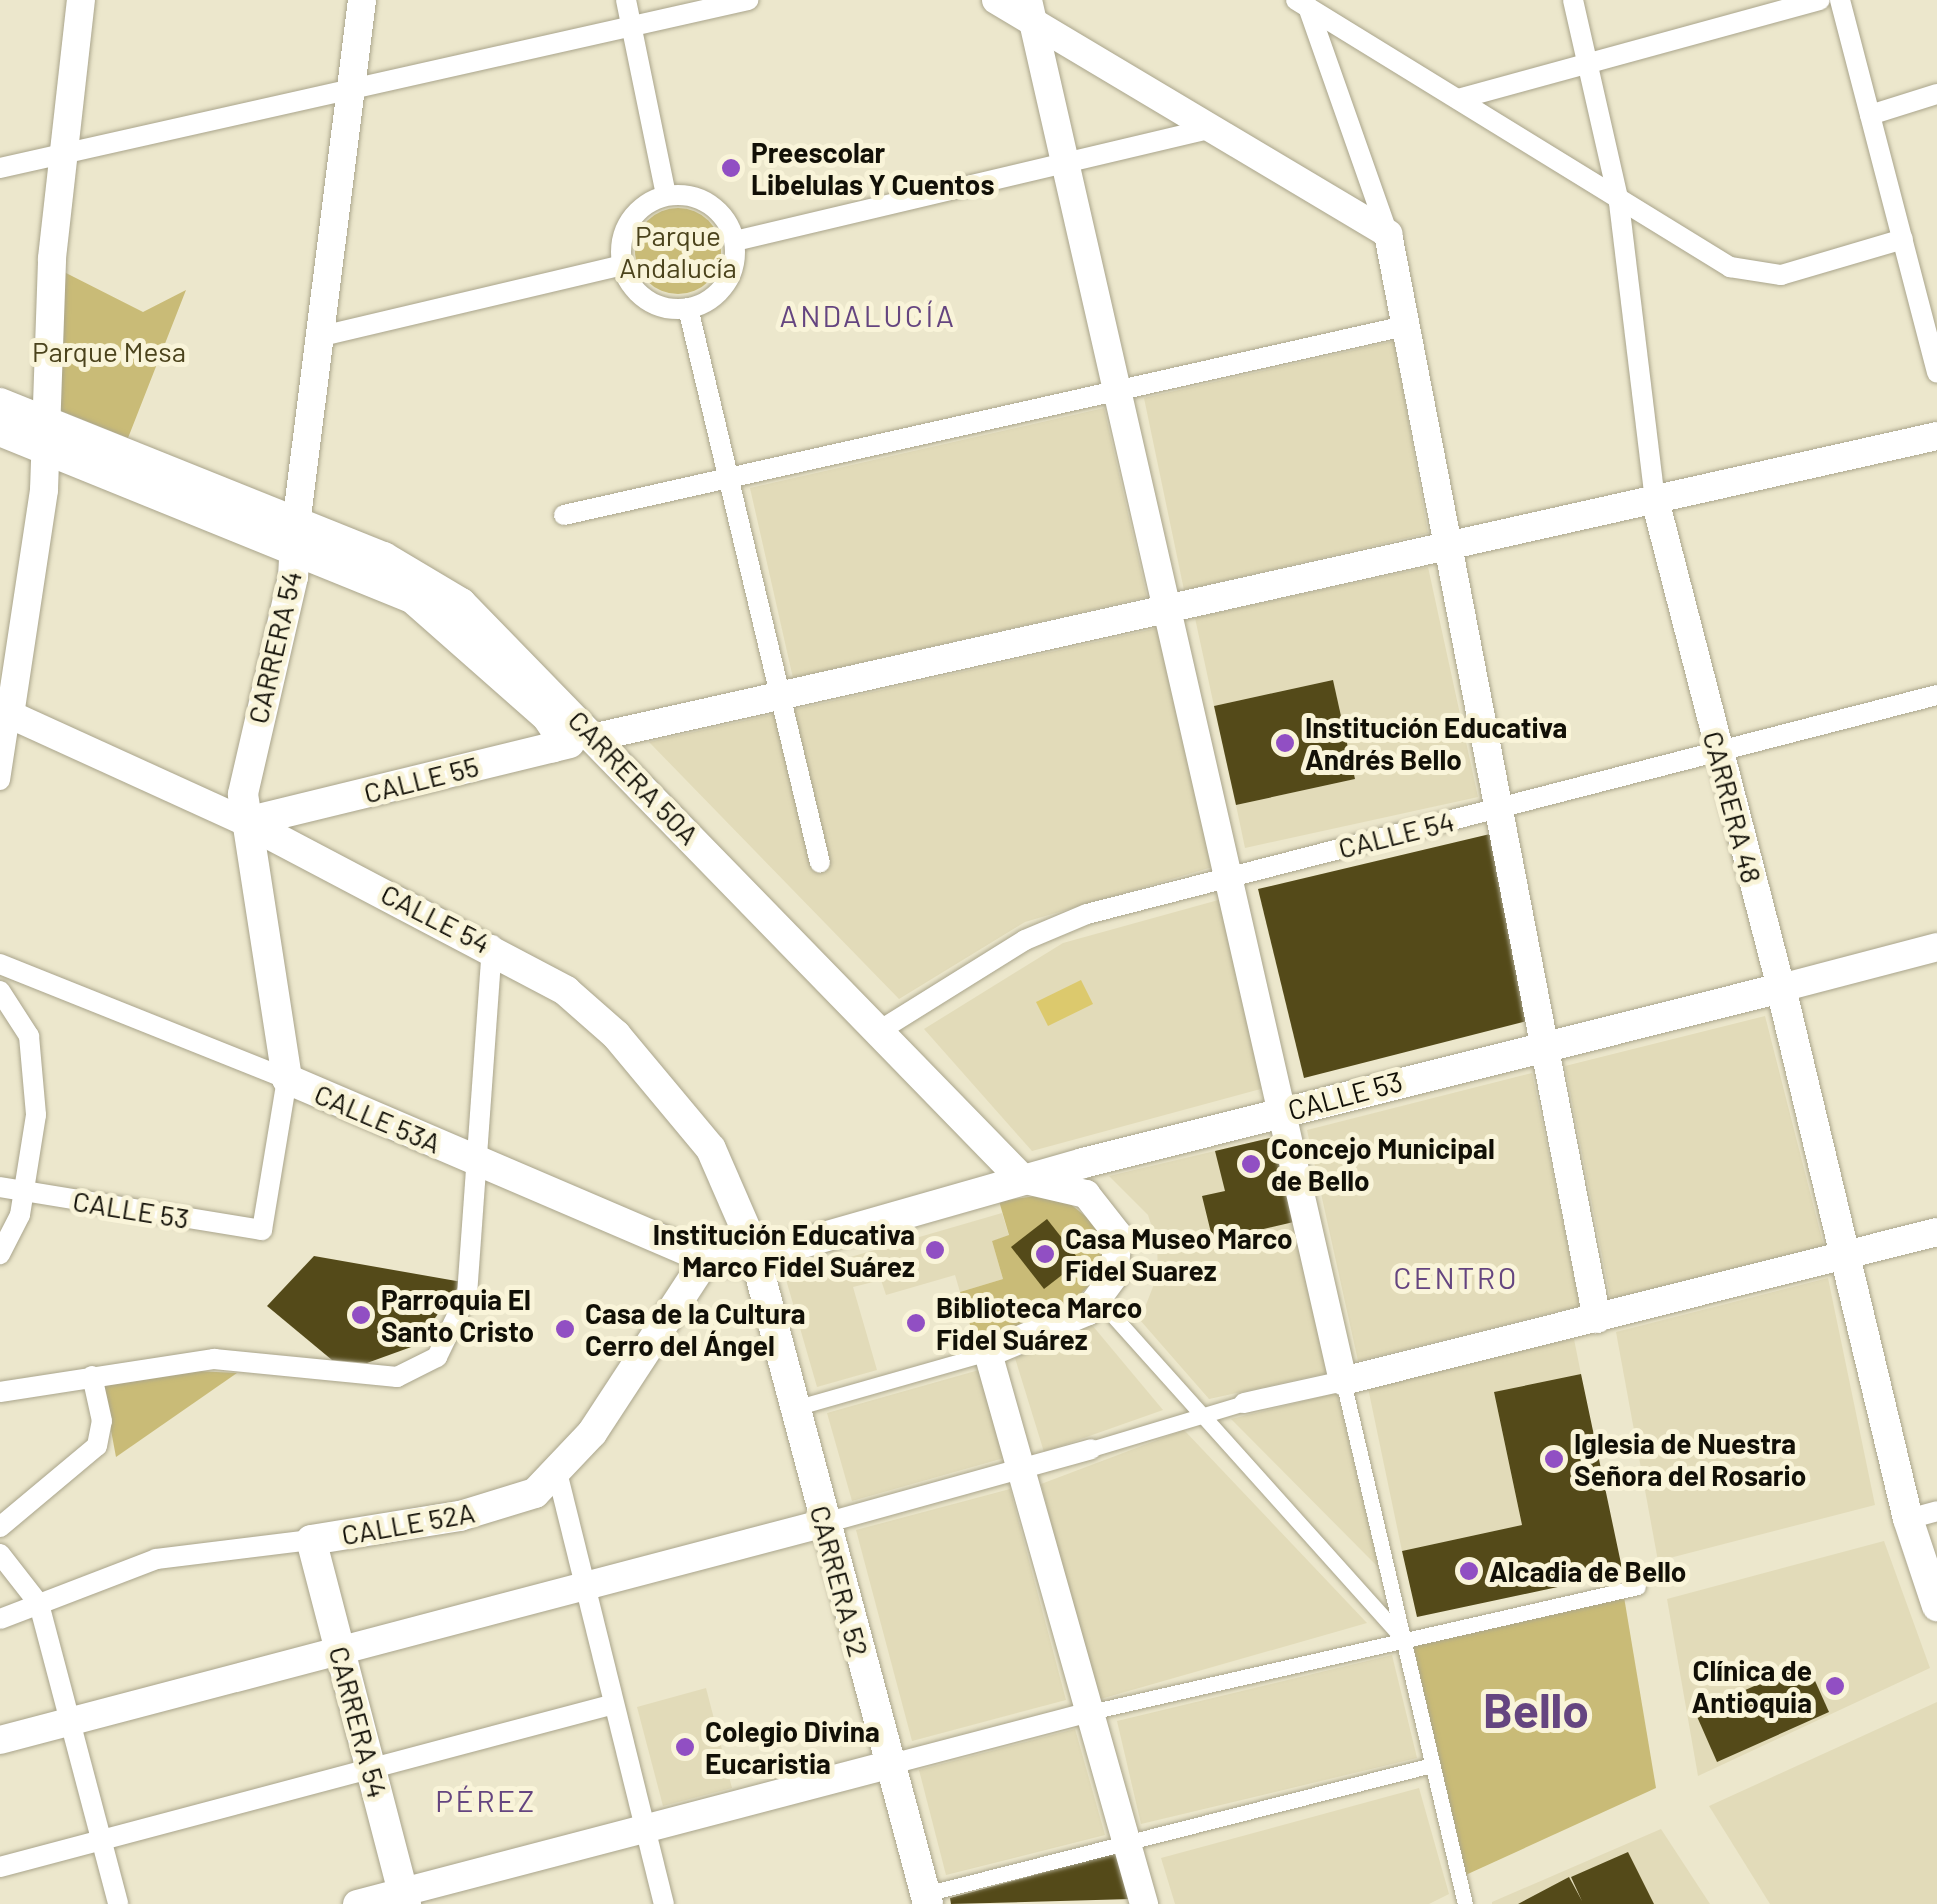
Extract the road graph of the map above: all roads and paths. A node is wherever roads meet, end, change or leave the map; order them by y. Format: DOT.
graph roads {
  1 [pos="81,0"];
  2 [pos="362,0"];
  3 [pos="626,0"];
  4 [pos="748,0"];
  5 [pos="996,0"];
  6 [pos="1574,0"];
  7 [pos="1820,0"];
  8 [pos="1840,0"];
  9 [pos="1303,3"];
  10 [pos="1031,11"];
  11 [pos="631,26"];
  12 [pos="1590,64"];
  13 [pos="352,89"];
  14 [pos="1937,94"];
  15 [pos="1458,98"];
  16 [pos="1870,115"];
  17 [pos="1213,128"];
  18 [pos="61,154"];
  19 [pos="1066,163"];
  20 [pos="0,168"];
  21 [pos="666,195"];
  22 [pos="1618,204"];
  23 [pos="1388,234"];
  24 [pos="1903,239"];
  25 [pos="735,242"];
  26 [pos="622,265"];
  27 [pos="1928,295"];
  28 [pos="688,308"];
  29 [pos="1409,325"];
  30 [pos="318,336"];
  31 [pos="1937,373"];
  32 [pos="1116,391"];
  33 [pos="0,403"];
  34 [pos="0,431"];
  35 [pos="44,436"];
  36 [pos="1937,436"];
  37 [pos="729,478"];
  38 [pos="1655,500"];
  39 [pos="564,515"];
  40 [pos="295,538"];
  41 [pos="1444,548"];
  42 [pos="1166,610"];
  43 [pos="1937,695"];
  44 [pos="781,696"];
  45 [pos="5,712"];
  46 [pos="596,737"];
  47 [pos="552,747"];
  48 [pos="1718,752"];
  49 [pos="0,780"];
  50 [pos="1497,809"];
  51 [pos="246,822"];
  52 [pos="820,863"];
  53 [pos="1230,877"];
  54 [pos="492,945"];
  55 [pos="1937,947"];
  56 [pos="0,964"];
  57 [pos="1781,988"];
  58 [pos="0,991"];
  59 [pos="879,1030"];
  60 [pos="1544,1042"];
  61 [pos="287,1079"];
  62 [pos="1286,1110"];
  63 [pos="482,1163"];
  64 [pos="1022,1179"];
  65 [pos="0,1187"];
  66 [pos="26,1192"];
  67 [pos="262,1230"];
  68 [pos="1937,1232"];
  69 [pos="0,1254"];
  70 [pos="1852,1257"];
  71 [pos="756,1258"];
  72 [pos="706,1259"];
  73 [pos="1099,1300"];
  74 [pos="1597,1319"];
  75 [pos="988,1353"];
  76 [pos="92,1376"];
  77 [pos="1343,1381"];
  78 [pos="0,1392"];
  79 [pos="1244,1403"];
  80 [pos="795,1408"];
  81 [pos="1199,1413"];
  82 [pos="1091,1449"];
  83 [pos="1020,1472"];
  84 [pos="558,1476"];
  85 [pos="1922,1515"];
  86 [pos="825,1524"];
  87 [pos="0,1527"];
  88 [pos="311,1540"];
  89 [pos="0,1554"];
  90 [pos="586,1586"];
  91 [pos="1638,1587"];
  92 [pos="39,1604"];
  93 [pos="1937,1606"];
  94 [pos="0,1619"];
  95 [pos="1403,1640"];
  96 [pos="340,1651"];
  97 [pos="614,1704"];
  98 [pos="1086,1713"];
  99 [pos="69,1722"];
  100 [pos="0,1740"];
  101 [pos="888,1764"];
  102 [pos="1432,1765"];
  103 [pos="371,1768"];
  104 [pos="645,1828"];
  105 [pos="100,1840"];
  106 [pos="1125,1843"];
  107 [pos="0,1866"];
  108 [pos="405,1898"];
  109 [pos="927,1899"];
  110 [pos="118,1904"];
  111 [pos="357,1904"];
  112 [pos="664,1904"];
  113 [pos="1144,1904"];
  114 [pos="1465,1904"];
  1 -- 18 [label="street"];
  2 -- 13 [label="street, CARRERA 54"];
  3 -- 11 [label="street"];
  4 -- 11 [label="street"];
  5 -- 10 [label="street"];
  6 -- 12 [label="street, CARRERA 48"];
  7 -- 12 [label="street"];
  8 -- 16 [label="street"];
  9 -- 15 [label="street"];
  9 -- 23 [label="street"];
  10 -- 17 [label="street"];
  10 -- 19 [label="street"];
  11 -- 13 [label="street"];
  11 -- 21 [label="street"];
  12 -- 15 [label="street"];
  12 -- 22 [label="street, CARRERA 48"];
  13 -- 18 [label="street"];
  13 -- 30 [label="street, CARRERA 54"];
  14 -- 16 [label="street"];
  15 -- 22 [label="street"];
  16 -- 24 [label="street"];
  17 -- 19 [label="street"];
  17 -- 23 [label="street"];
  18 -- 20 [label="street"];
  18 -- 35 [label="street"];
  19 -- 25 [label="street"];
  19 -- 32 [label="street"];
  21 -- 25 [label="street"];
  21 -- 26 [label="street"];
  22 -- 24 [label="street"];
  22 -- 38 [label="street, CARRERA 48"];
  23 -- 29 [label="street"];
  24 -- 27 [label="street"];
  25 -- 28 [label="street"];
  26 -- 28 [label="street"];
  26 -- 30 [label="street"];
  27 -- 31 [label="street"];
  28 -- 37 [label="street"];
  29 -- 32 [label="street"];
  29 -- 41 [label="street"];
  30 -- 40 [label="street, CARRERA 54"];
  32 -- 37 [label="street"];
  32 -- 42 [label="street"];
  33 -- 35 [label="main road, CARRERA 50A"];
  34 -- 35 [label="main road, CARRERA 50A"];
  35 -- 40 [label="main road, CARRERA 50A"];
  35 -- 45 [label="street"];
  36 -- 38 [label="street"];
  37 -- 39 [label="street"];
  37 -- 44 [label="street"];
  38 -- 41 [label="street"];
  38 -- 48 [label="street, CARRERA 48"];
  40 -- 46 [label="main road, CARRERA 50A"];
  40 -- 47 [label="main road, CARRERA 50A"];
  40 -- 51 [label="main road, CARRERA 54"];
  41 -- 42 [label="street"];
  41 -- 50 [label="street"];
  42 -- 44 [label="street"];
  42 -- 53 [label="street"];
  43 -- 48 [label="street, CALLE 54"];
  44 -- 46 [label="street"];
  44 -- 52 [label="street"];
  45 -- 49 [label="street"];
  45 -- 51 [label="street, CALLE 54"];
  46 -- 47 [label="main road, CALLE 55"];
  46 -- 59 [label="main road, CARRERA 50A"];
  47 -- 51 [label="main road, CALLE 55"];
  48 -- 50 [label="street, CALLE 54"];
  48 -- 57 [label="street, CARRERA 48"];
  50 -- 53 [label="street, CALLE 54"];
  50 -- 60 [label="street"];
  51 -- 54 [label="main road, CALLE 54"];
  51 -- 61 [label="main road, CARRERA 54"];
  53 -- 59 [label="street, CALLE 54"];
  53 -- 62 [label="street"];
  54 -- 63 [label="street"];
  54 -- 71 [label="main road, CALLE 54"];
  55 -- 57 [label="street, CALLE 53"];
  56 -- 61 [label="street, CALLE 53A"];
  57 -- 60 [label="main road, CALLE 53"];
  57 -- 70 [label="main road, CARRERA 48"];
  58 -- 66 [label="street"];
  59 -- 64 [label="main road, CARRERA 50A"];
  60 -- 62 [label="main road, CALLE 53"];
  60 -- 74 [label="street"];
  61 -- 63 [label="main road, CALLE 53A"];
  61 -- 67 [label="street, CARRERA 54"];
  62 -- 64 [label="main road, CALLE 53"];
  62 -- 77 [label="street"];
  63 -- 72 [label="main road, CALLE 53A"];
  63 -- 76 [label="street"];
  64 -- 71 [label="main road, CALLE 53"];
  64 -- 73 [label="street"];
  65 -- 66 [label="street, CALLE 53"];
  66 -- 67 [label="street, CALLE 53"];
  66 -- 69 [label="street"];
  68 -- 70 [label="street"];
  70 -- 74 [label="street"];
  70 -- 85 [label="main road, CARRERA 48"];
  71 -- 72 [label="main road, CALLE 53A"];
  71 -- 80 [label="main road, CARRERA 52"];
  72 -- 84 [label="main road"];
  73 -- 75 [label="street"];
  73 -- 81 [label="street"];
  74 -- 77 [label="street"];
  75 -- 80 [label="street"];
  75 -- 83 [label="street"];
  76 -- 78 [label="street"];
  76 -- 87 [label="street"];
  77 -- 79 [label="street"];
  77 -- 95 [label="street"];
  79 -- 81 [label="street"];
  80 -- 86 [label="main road, CARRERA 52"];
  81 -- 82 [label="street"];
  81 -- 95 [label="street"];
  82 -- 83 [label="street"];
  83 -- 86 [label="street"];
  83 -- 98 [label="street"];
  84 -- 88 [label="main road, CALLE 52A"];
  84 -- 90 [label="street"];
  85 -- 93 [label="main road, CARRERA 48"];
  86 -- 90 [label="street"];
  86 -- 101 [label="main road, CARRERA 52"];
  88 -- 92 [label="street, CALLE 52A"];
  88 -- 96 [label="main road, CARRERA 54"];
  89 -- 92 [label="street"];
  90 -- 96 [label="street"];
  90 -- 97 [label="street"];
  91 -- 95 [label="street"];
  92 -- 94 [label="street, CALLE 52A"];
  92 -- 99 [label="street"];
  95 -- 98 [label="street"];
  95 -- 102 [label="street"];
  96 -- 99 [label="street"];
  96 -- 103 [label="main road, CARRERA 54"];
  97 -- 103 [label="street"];
  97 -- 104 [label="street"];
  98 -- 101 [label="street"];
  98 -- 106 [label="street"];
  99 -- 100 [label="street"];
  99 -- 105 [label="street"];
  101 -- 104 [label="street"];
  101 -- 109 [label="main road, CARRERA 52"];
  102 -- 106 [label="street"];
  102 -- 114 [label="street"];
  103 -- 105 [label="street"];
  103 -- 108 [label="main road, CARRERA 54"];
  104 -- 108 [label="street"];
  104 -- 112 [label="street"];
  105 -- 107 [label="street"];
  105 -- 110 [label="street"];
  106 -- 109 [label="street"];
  106 -- 113 [label="street"];
  108 -- 111 [label="street"];
}
